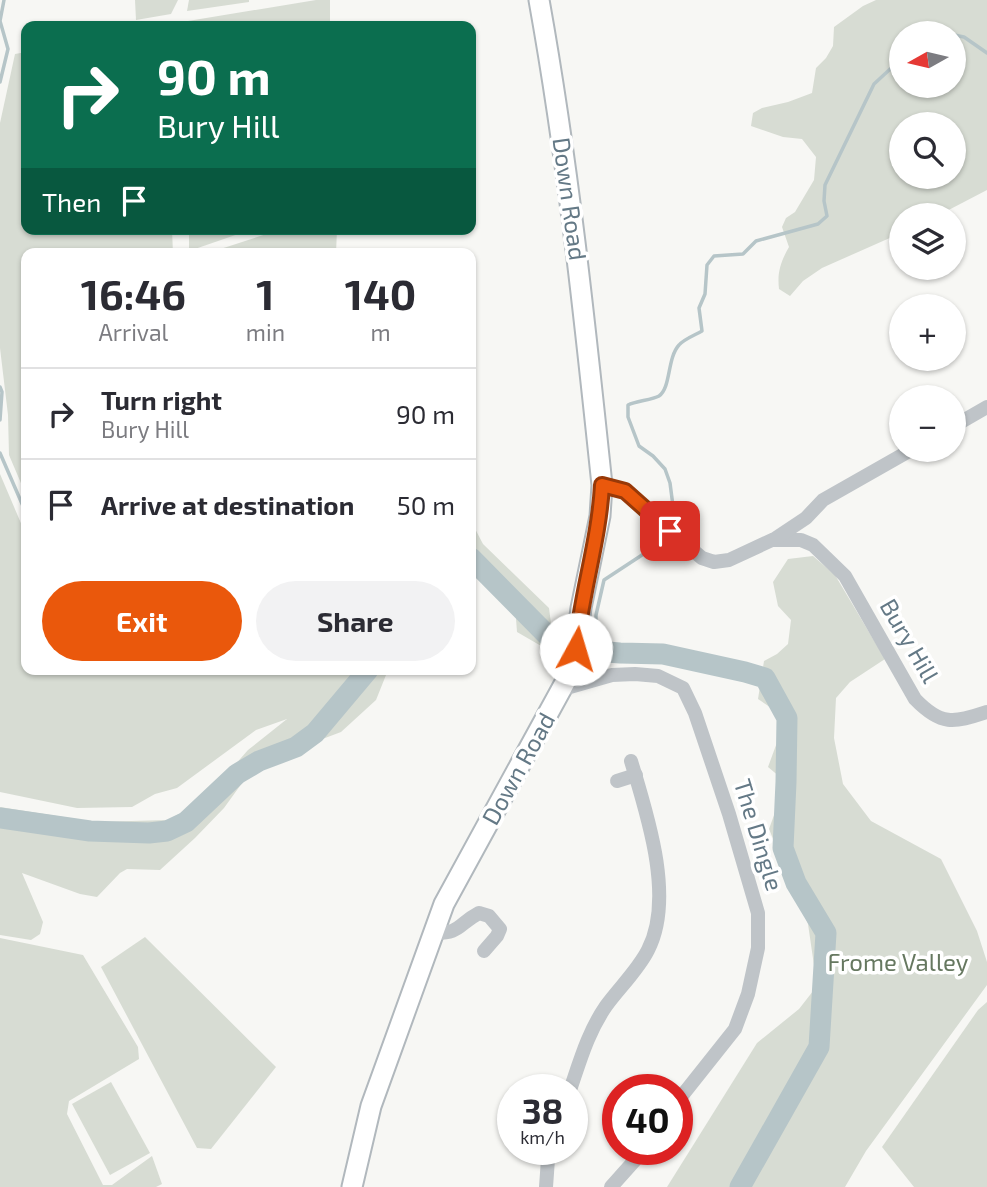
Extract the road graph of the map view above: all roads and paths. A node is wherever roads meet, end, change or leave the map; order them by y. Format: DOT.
graph roads {
  1 [pos="539,0"];
  2 [pos="987,407"];
  3 [pos="966,419"];
  4 [pos="890,462"];
  5 [pos="602,485"];
  6 [pos="806,518"];
  7 [pos="772,540"];
  8 [pos="813,545"];
  9 [pos="565,683"];
  10 [pos="987,712"];
  11 [pos="617,781"];
  12 [pos="433,933"];
  13 [pos="484,951"];
  14 [pos="576,1074"];
  15 [pos="693,1082"];
  16 [pos="547,1165"];
  17 [pos="631,1165"];
  18 [pos="352,1187"];
  19 [pos="545,1187"];
  20 [pos="611,1187"];
  1 -- 5 [label="street, Down Road"];
  2 -- 3 [label="street"];
  4 -- 6 [label="street"];
  5 -- 7 [label="street"];
  5 -- 9 [label="street, Down Road"];
  6 -- 7 [label="street"];
  6 -- 8 [label="street"];
  7 -- 8 [label="street"];
  8 -- 10 [label="street, Bury Hill"];
  9 -- 12 [label="street, Down Road"];
  9 -- 15 [label="street, The Dingle"];
  11 -- 14 [label="street"];
  12 -- 13 [label="street"];
  12 -- 18 [label="street, Down Road"];
  16 -- 19 [label="street"];
  17 -- 20 [label="street"];
}
